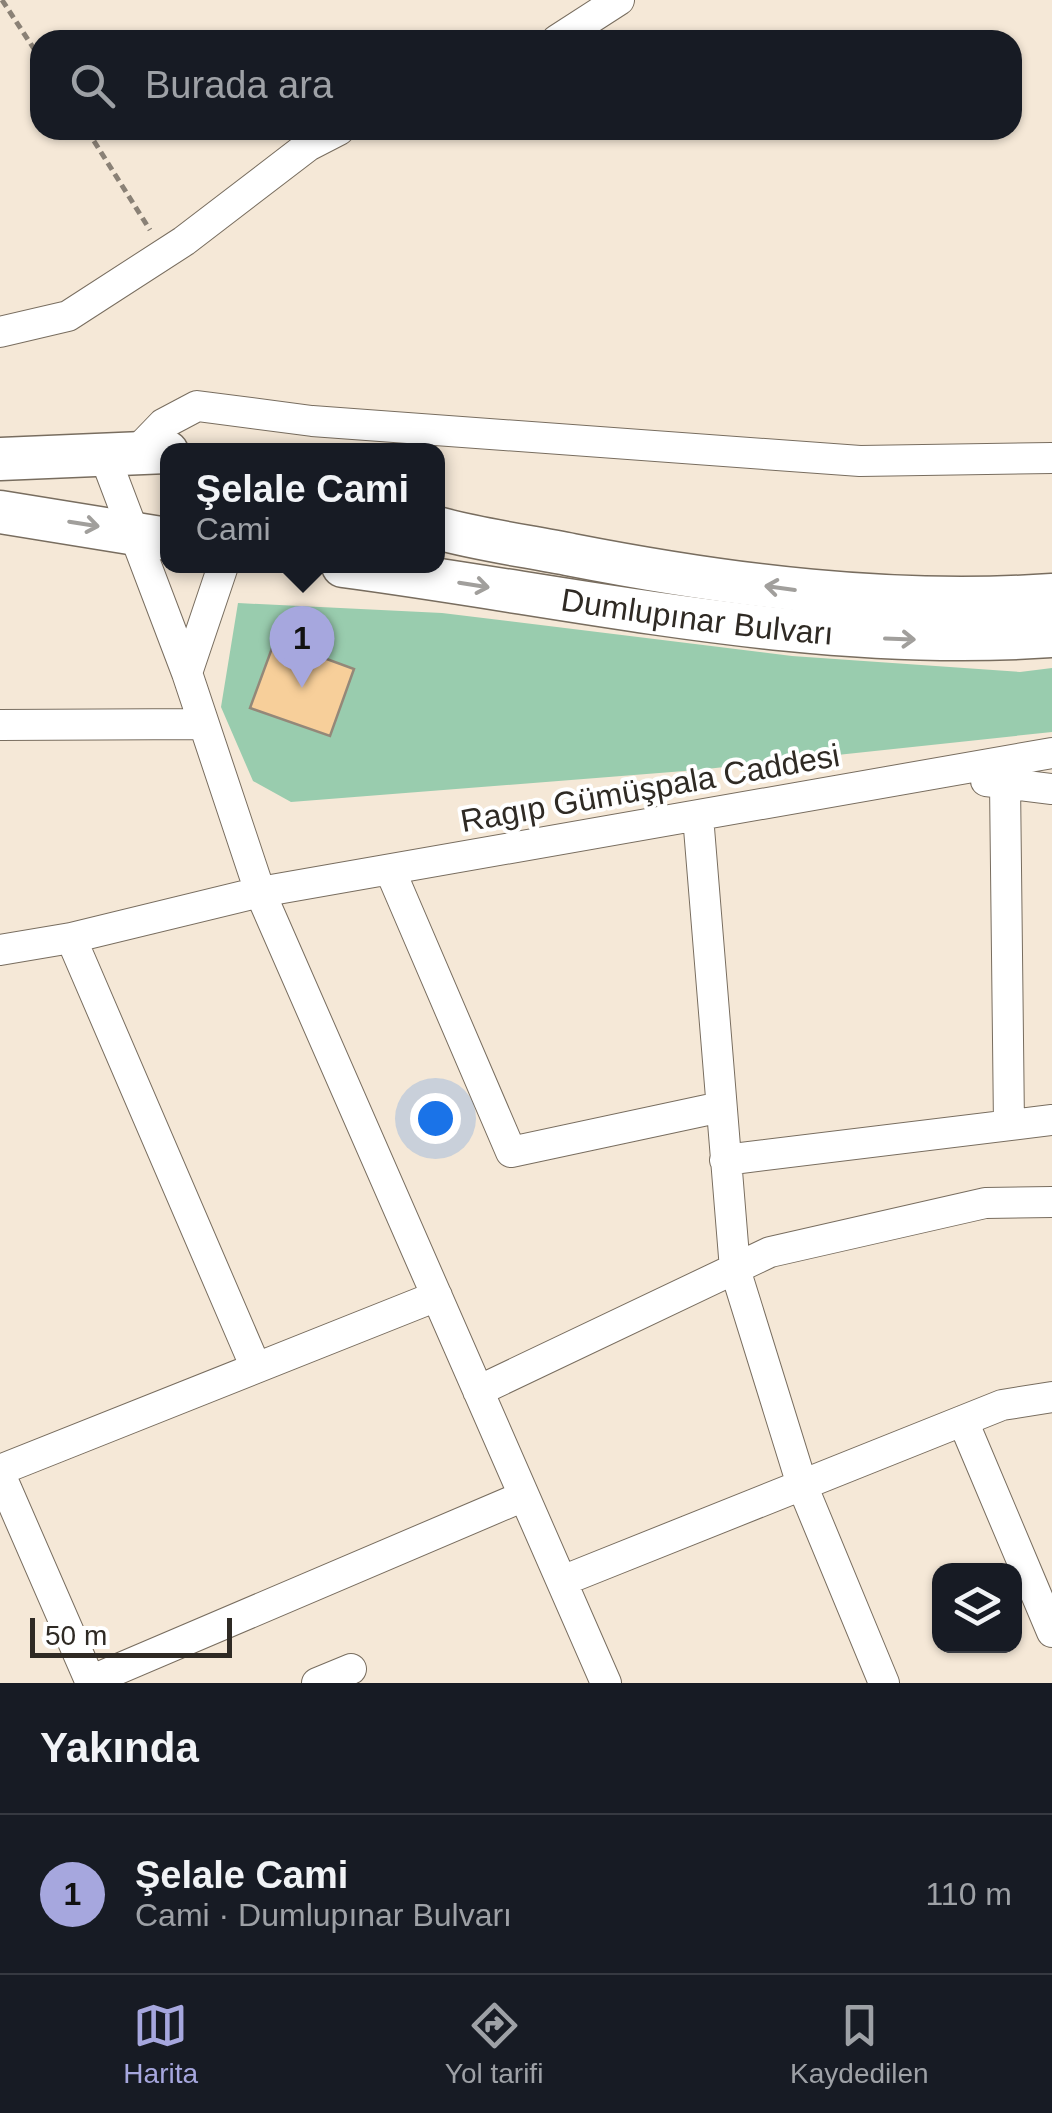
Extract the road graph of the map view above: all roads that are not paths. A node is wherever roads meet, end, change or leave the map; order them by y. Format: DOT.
graph roads {
  1 [pos="619,0"];
  2 [pos="572,30"];
  3 [pos="320,140"];
  4 [pos="0,332"];
  5 [pos="136,454"];
  6 [pos="1052,458"];
  7 [pos="0,459"];
  8 [pos="0,512"];
  9 [pos="445,530"];
  10 [pos="151,536"];
  11 [pos="160,570"];
  12 [pos="161,573"];
  13 [pos="221,573"];
  14 [pos="389,573"];
  15 [pos="1052,595"];
  16 [pos="1052,636"];
  17 [pos="187,673"];
  18 [pos="204,724"];
  19 [pos="0,725"];
  20 [pos="1052,752"];
  21 [pos="932,774"];
  22 [pos="1005,783"];
  23 [pos="1052,789"];
  24 [pos="698,816"];
  25 [pos="390,870"];
  26 [pos="260,892"];
  27 [pos="71,938"];
  28 [pos="0,950"];
  29 [pos="721,1107"];
  30 [pos="1052,1120"];
  31 [pos="1009,1125"];
  32 [pos="726,1160"];
  33 [pos="1052,1202"];
  34 [pos="734,1269"];
  35 [pos="437,1296"];
  36 [pos="256,1368"];
  37 [pos="478,1391"];
  38 [pos="1052,1397"];
  39 [pos="963,1422"];
  40 [pos="0,1472"];
  41 [pos="802,1485"];
  42 [pos="524,1496"];
  43 [pos="562,1581"];
  44 [pos="1052,1632"];
  45 [pos="351,1668"];
  46 [pos="91,1682"];
  47 [pos="317,1683"];
  48 [pos="606,1683"];
  49 [pos="884,1683"];
  1 -- 2 [label="street"];
  3 -- 4 [label="street"];
  5 -- 6 [label="street"];
  5 -- 7 [label="main road"];
  5 -- 10 [label="street"];
  8 -- 10 [label="main road, one-way"];
  15 -- 9 [label="main road, Dumlupınar Bulvarı, one-way"];
  10 -- 11 [label="street"];
  12 -- 17 [label="street"];
  13 -- 17 [label="street"];
  14 -- 16 [label="main road, Dumlupınar Bulvarı, one-way"];
  17 -- 18 [label="street"];
  18 -- 19 [label="street"];
  18 -- 26 [label="street"];
  20 -- 21 [label="street, Ragıp Gümüşpala Caddesi"];
  21 -- 22 [label="street"];
  21 -- 24 [label="street, Ragıp Gümüşpala Caddesi"];
  22 -- 23 [label="street"];
  22 -- 31 [label="street"];
  24 -- 25 [label="street, Ragıp Gümüşpala Caddesi"];
  24 -- 29 [label="street"];
  25 -- 26 [label="street, Ragıp Gümüşpala Caddesi"];
  25 -- 29 [label="street"];
  26 -- 27 [label="street, Ragıp Gümüşpala Caddesi"];
  26 -- 35 [label="street"];
  27 -- 28 [label="street, Ragıp Gümüşpala Caddesi"];
  27 -- 36 [label="street"];
  29 -- 32 [label="street"];
  30 -- 31 [label="street"];
  31 -- 32 [label="street"];
  32 -- 34 [label="street"];
  33 -- 34 [label="street"];
  34 -- 37 [label="street"];
  34 -- 41 [label="street"];
  35 -- 36 [label="street"];
  35 -- 37 [label="street"];
  36 -- 40 [label="street"];
  37 -- 42 [label="street"];
  38 -- 39 [label="street"];
  39 -- 41 [label="street"];
  39 -- 44 [label="street"];
  40 -- 46 [label="street"];
  41 -- 43 [label="street"];
  41 -- 49 [label="street"];
  42 -- 43 [label="street"];
  42 -- 46 [label="street"];
  43 -- 48 [label="street"];
  45 -- 47 [label="street"];
}
